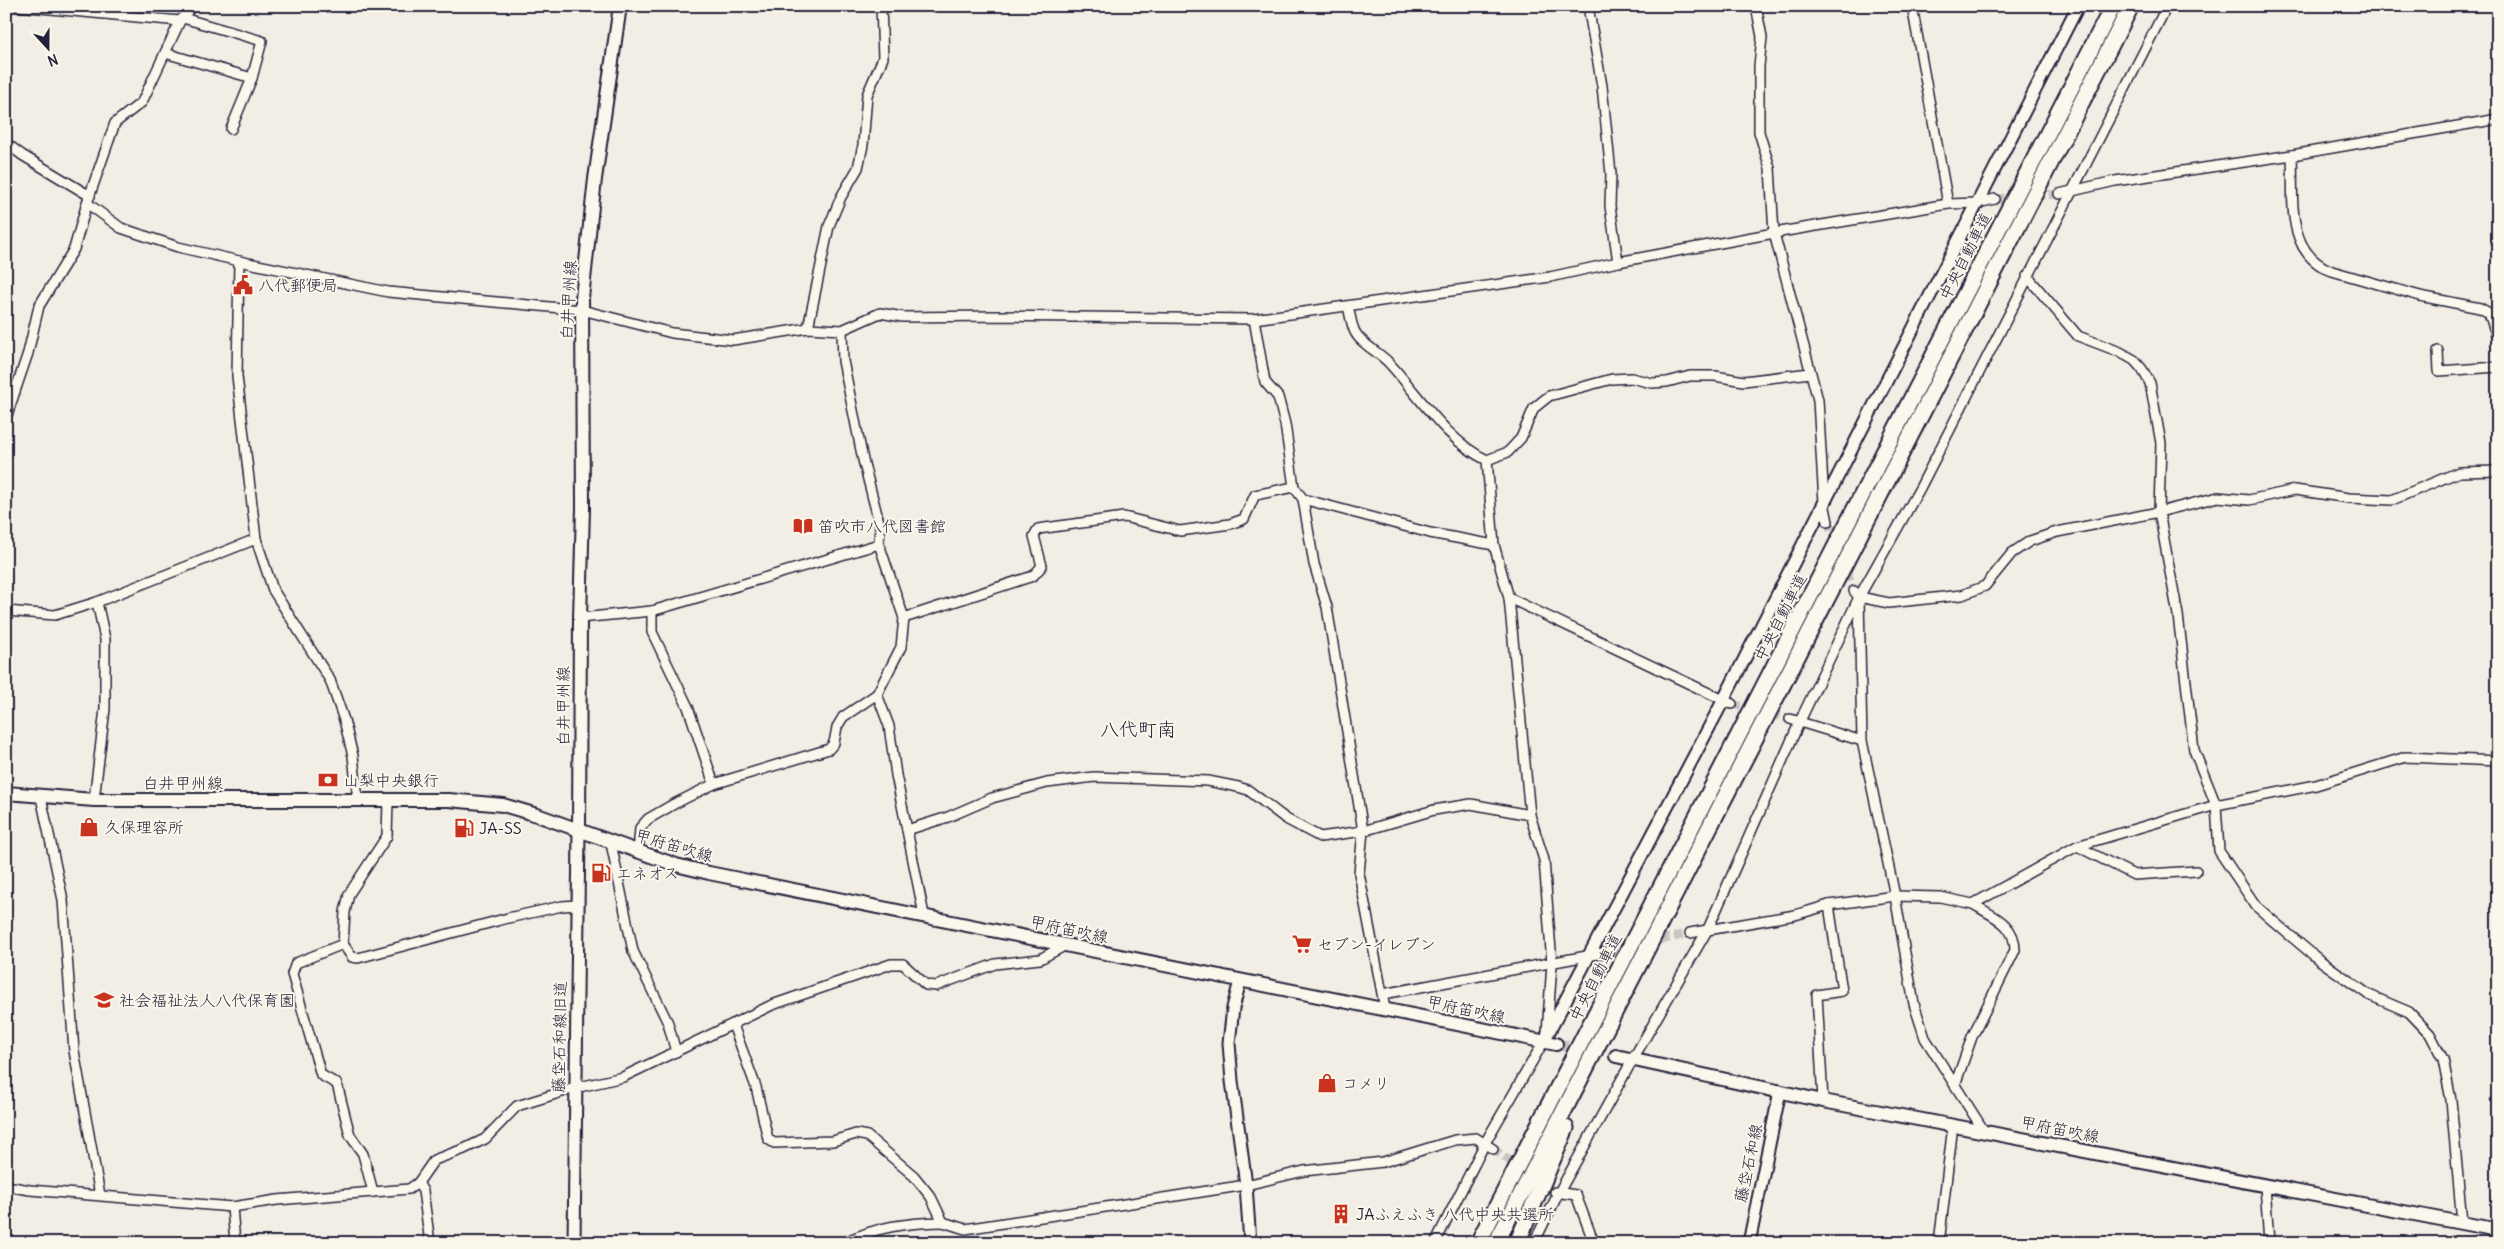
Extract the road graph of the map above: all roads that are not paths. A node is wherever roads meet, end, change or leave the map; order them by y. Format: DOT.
graph roads {
  1 [pos="18,6"];
  2 [pos="192,6"];
  3 [pos="620,6"];
  4 [pos="881,6"];
  5 [pos="1588,6"];
  6 [pos="1756,6"];
  7 [pos="1912,6"];
  8 [pos="2078,6"];
  9 [pos="2113,6"];
  10 [pos="2131,6"];
  11 [pos="2166,6"];
  12 [pos="181,19"];
  13 [pos="165,53"];
  14 [pos="252,78"];
  15 [pos="2498,119"];
  16 [pos="231,129"];
  17 [pos="6,143"];
  18 [pos="2292,155"];
  19 [pos="2070,192"];
  20 [pos="2059,194"];
  21 [pos="88,199"];
  22 [pos="1995,200"];
  23 [pos="1978,203"];
  24 [pos="1948,204"];
  25 [pos="1774,233"];
  26 [pos="239,261"];
  27 [pos="1618,262"];
  28 [pos="2027,276"];
  29 [pos="1348,306"];
  30 [pos="582,310"];
  31 [pos="1254,319"];
  32 [pos="808,328"];
  33 [pos="842,330"];
  34 [pos="2498,340"];
  35 [pos="2438,351"];
  36 [pos="2498,367"];
  37 [pos="1810,373"];
  38 [pos="6,418"];
  39 [pos="1487,460"];
  40 [pos="2498,471"];
  41 [pos="1294,487"];
  42 [pos="1303,499"];
  43 [pos="1824,503"];
  44 [pos="2159,512"];
  45 [pos="1828,522"];
  46 [pos="256,539"];
  47 [pos="879,544"];
  48 [pos="1494,545"];
  49 [pos="1856,594"];
  50 [pos="1508,598"];
  51 [pos="97,602"];
  52 [pos="6,611"];
  53 [pos="652,611"];
  54 [pos="580,618"];
  55 [pos="904,618"];
  56 [pos="877,694"];
  57 [pos="1728,703"];
  58 [pos="1790,719"];
  59 [pos="1800,721"];
  60 [pos="1862,741"];
  61 [pos="2498,761"];
  62 [pos="714,784"];
  63 [pos="6,793"];
  64 [pos="41,797"];
  65 [pos="94,800"];
  66 [pos="358,800"];
  67 [pos="388,801"];
  68 [pos="2216,805"];
  69 [pos="1530,815"];
  70 [pos="907,830"];
  71 [pos="578,831"];
  72 [pos="1363,831"];
  73 [pos="611,843"];
  74 [pos="2077,846"];
  75 [pos="638,852"];
  76 [pos="2196,872"];
  77 [pos="1895,896"];
  78 [pos="1973,904"];
  79 [pos="577,905"];
  80 [pos="1829,905"];
  81 [pos="924,915"];
  82 [pos="1708,929"];
  83 [pos="1690,933"];
  84 [pos="343,944"];
  85 [pos="1066,945"];
  86 [pos="1608,952"];
  87 [pos="1589,957"];
  88 [pos="1552,964"];
  89 [pos="1240,981"];
  90 [pos="1383,994"];
  91 [pos="1385,1009"];
  92 [pos="1615,1014"];
  93 [pos="733,1026"];
  94 [pos="1549,1040"];
  95 [pos="676,1052"];
  96 [pos="1616,1056"];
  97 [pos="1633,1059"];
  98 [pos="1954,1085"];
  99 [pos="575,1088"];
  100 [pos="1780,1091"];
  101 [pos="1823,1101"];
  102 [pos="1953,1124"];
  103 [pos="1984,1130"];
  104 [pos="1485,1143"];
  105 [pos="1493,1149"];
  106 [pos="418,1183"];
  107 [pos="1246,1185"];
  108 [pos="6,1186"];
  109 [pos="2265,1186"];
  110 [pos="373,1192"];
  111 [pos="1555,1192"];
  112 [pos="100,1195"];
  113 [pos="232,1207"];
  114 [pos="943,1222"];
  115 [pos="2462,1223"];
  116 [pos="2498,1230"];
  117 [pos="235,1243"];
  118 [pos="430,1243"];
  119 [pos="574,1243"];
  120 [pos="844,1243"];
  121 [pos="1250,1243"];
  122 [pos="1435,1243"];
  123 [pos="1476,1243"];
  124 [pos="1496,1243"];
  125 [pos="1517,1243"];
  126 [pos="1534,1243"];
  127 [pos="1594,1243"];
  128 [pos="1749,1243"];
  129 [pos="1939,1243"];
  130 [pos="2269,1243"];
  1 -- 12 [label="street"];
  2 -- 12 [label="street"];
  3 -- 30 [label="main road, 白井甲州線"];
  4 -- 32 [label="street"];
  5 -- 27 [label="street"];
  6 -- 25 [label="street"];
  7 -- 24 [label="street"];
  8 -- 23 [label="street"];
  9 -- 123 [label="highway, 中央自動車道"];
  10 -- 92 [label="highway"];
  11 -- 19 [label="street"];
  12 -- 13 [label="street"];
  12 -- 14 [label="street"];
  13 -- 14 [label="street"];
  13 -- 21 [label="street"];
  14 -- 16 [label="street"];
  15 -- 18 [label="street"];
  17 -- 21 [label="street"];
  18 -- 19 [label="street"];
  18 -- 34 [label="street"];
  19 -- 20 [label="street"];
  19 -- 28 [label="street"];
  21 -- 26 [label="street"];
  21 -- 38 [label="street"];
  22 -- 23 [label="street"];
  23 -- 24 [label="street"];
  23 -- 43 [label="street"];
  24 -- 25 [label="street"];
  25 -- 27 [label="street"];
  25 -- 37 [label="street"];
  26 -- 30 [label="street"];
  26 -- 46 [label="street"];
  27 -- 29 [label="street"];
  28 -- 44 [label="street"];
  28 -- 49 [label="street"];
  29 -- 31 [label="street"];
  29 -- 39 [label="street"];
  30 -- 32 [label="street"];
  30 -- 54 [label="main road, 白井甲州線"];
  31 -- 33 [label="street"];
  31 -- 41 [label="street"];
  32 -- 33 [label="street"];
  33 -- 47 [label="street"];
  35 -- 36 [label="street"];
  37 -- 39 [label="street"];
  37 -- 43 [label="street"];
  39 -- 48 [label="street"];
  40 -- 44 [label="street"];
  41 -- 42 [label="street"];
  41 -- 55 [label="street"];
  42 -- 48 [label="street"];
  42 -- 72 [label="street"];
  43 -- 45 [label="street"];
  43 -- 57 [label="street"];
  44 -- 49 [label="street"];
  44 -- 68 [label="street"];
  46 -- 51 [label="street"];
  46 -- 66 [label="street"];
  47 -- 53 [label="street"];
  47 -- 55 [label="street"];
  48 -- 50 [label="street"];
  49 -- 59 [label="street"];
  49 -- 60 [label="street"];
  50 -- 57 [label="street"];
  50 -- 69 [label="street"];
  51 -- 52 [label="street"];
  51 -- 65 [label="street"];
  53 -- 54 [label="street"];
  53 -- 62 [label="street"];
  54 -- 71 [label="main road, 白井甲州線"];
  55 -- 56 [label="street"];
  56 -- 62 [label="street"];
  56 -- 70 [label="street"];
  57 -- 87 [label="street"];
  58 -- 59 [label="street"];
  59 -- 60 [label="street"];
  59 -- 82 [label="street"];
  60 -- 77 [label="street"];
  61 -- 68 [label="street"];
  62 -- 75 [label="street"];
  63 -- 64 [label="main road, 白井甲州線"];
  64 -- 65 [label="main road, 白井甲州線"];
  64 -- 112 [label="street"];
  65 -- 66 [label="main road, 白井甲州線"];
  66 -- 67 [label="main road, 白井甲州線"];
  67 -- 71 [label="main road, 白井甲州線"];
  67 -- 84 [label="street"];
  68 -- 74 [label="street"];
  68 -- 115 [label="street"];
  69 -- 72 [label="street"];
  69 -- 88 [label="street"];
  70 -- 72 [label="street"];
  70 -- 81 [label="street"];
  71 -- 73 [label="main road, 甲府笛吹線"];
  71 -- 79 [label="street, 藤垈石和線旧道"];
  72 -- 90 [label="street"];
  73 -- 75 [label="main road, 甲府笛吹線"];
  73 -- 95 [label="street"];
  74 -- 76 [label="street"];
  74 -- 78 [label="street"];
  75 -- 81 [label="main road, 甲府笛吹線"];
  77 -- 78 [label="street"];
  77 -- 80 [label="street"];
  77 -- 98 [label="street"];
  78 -- 98 [label="street"];
  79 -- 84 [label="street"];
  79 -- 99 [label="street, 藤垈石和線旧道"];
  80 -- 82 [label="street"];
  80 -- 101 [label="street"];
  81 -- 85 [label="main road, 甲府笛吹線"];
  82 -- 83 [label="street"];
  82 -- 97 [label="street"];
  84 -- 110 [label="street"];
  85 -- 89 [label="main road, 甲府笛吹線"];
  85 -- 93 [label="street"];
  86 -- 87 [label="street"];
  87 -- 88 [label="street"];
  87 -- 94 [label="street"];
  88 -- 90 [label="street"];
  88 -- 94 [label="street"];
  89 -- 91 [label="main road, 甲府笛吹線"];
  89 -- 107 [label="street"];
  90 -- 91 [label="street"];
  91 -- 94 [label="main road, 甲府笛吹線"];
  92 -- 124 [label="highway"];
  92 -- 125 [label="highway"];
  93 -- 95 [label="street"];
  93 -- 114 [label="street"];
  94 -- 104 [label="street"];
  95 -- 99 [label="street"];
  96 -- 97 [label="main road, 甲府笛吹線"];
  97 -- 100 [label="main road, 甲府笛吹線"];
  97 -- 111 [label="street"];
  98 -- 103 [label="street"];
  99 -- 106 [label="street"];
  99 -- 119 [label="street, 藤垈石和線旧道"];
  100 -- 101 [label="main road, 甲府笛吹線"];
  100 -- 128 [label="street, 藤垈石和線"];
  101 -- 102 [label="main road, 甲府笛吹線"];
  102 -- 103 [label="main road, 甲府笛吹線"];
  102 -- 129 [label="street"];
  103 -- 109 [label="main road, 甲府笛吹線"];
  104 -- 105 [label="street"];
  104 -- 107 [label="street"];
  104 -- 122 [label="street"];
  106 -- 110 [label="street"];
  106 -- 118 [label="street"];
  107 -- 114 [label="street"];
  107 -- 121 [label="street"];
  108 -- 112 [label="street"];
  109 -- 115 [label="main road, 甲府笛吹線"];
  109 -- 130 [label="street"];
  110 -- 113 [label="street"];
  111 -- 126 [label="street"];
  111 -- 127 [label="street"];
  112 -- 113 [label="street"];
  113 -- 117 [label="street"];
  114 -- 120 [label="street"];
  115 -- 116 [label="main road, 甲府笛吹線"];
}
